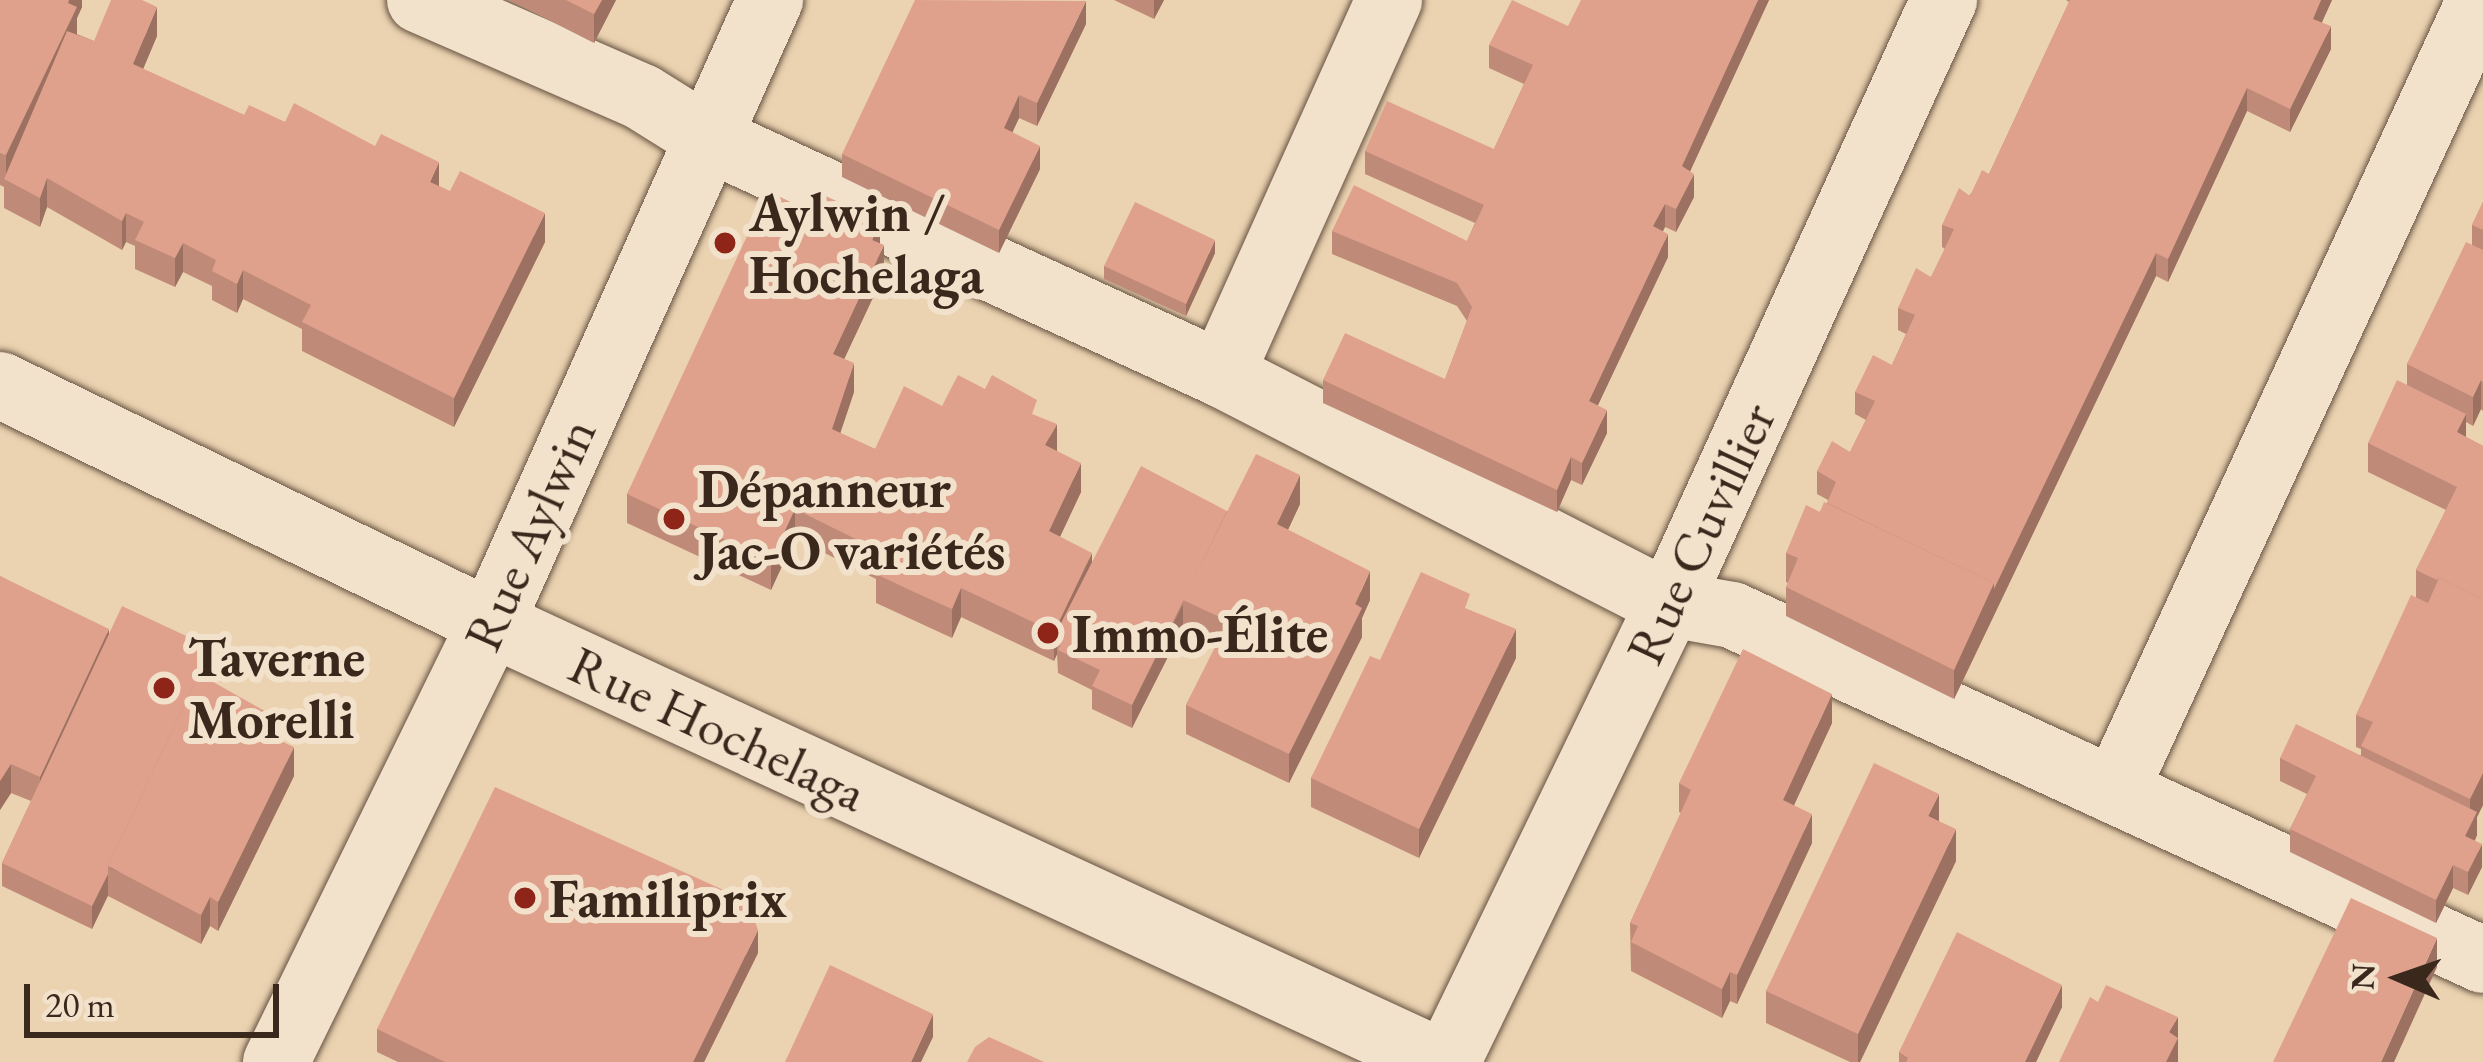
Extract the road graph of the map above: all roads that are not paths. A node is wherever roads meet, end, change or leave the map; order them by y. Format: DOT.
graph roads {
  1 [pos="420,0"];
  2 [pos="770,0"];
  3 [pos="1389,0"];
  4 [pos="1944,0"];
  5 [pos="2480,0"];
  6 [pos="706,136"];
  7 [pos="1221,374"];
  8 [pos="0,385"];
  9 [pos="1669,604"];
  10 [pos="491,623"];
  11 [pos="2115,791"];
  12 [pos="2483,960"];
  13 [pos="276,1062"];
  14 [pos="1444,1062"];
  1 -- 6 [label="street"];
  2 -- 6 [label="street, Rue Aylwin"];
  3 -- 7 [label="street"];
  4 -- 9 [label="street, Rue Cuvillier"];
  5 -- 11 [label="street"];
  6 -- 7 [label="street"];
  6 -- 10 [label="street, Rue Aylwin"];
  7 -- 9 [label="street"];
  8 -- 10 [label="street, Rue Hochelaga"];
  9 -- 11 [label="street"];
  9 -- 14 [label="street, Rue Cuvillier"];
  10 -- 13 [label="street, Rue Aylwin"];
  10 -- 14 [label="street, Rue Hochelaga"];
  11 -- 12 [label="street"];
}
